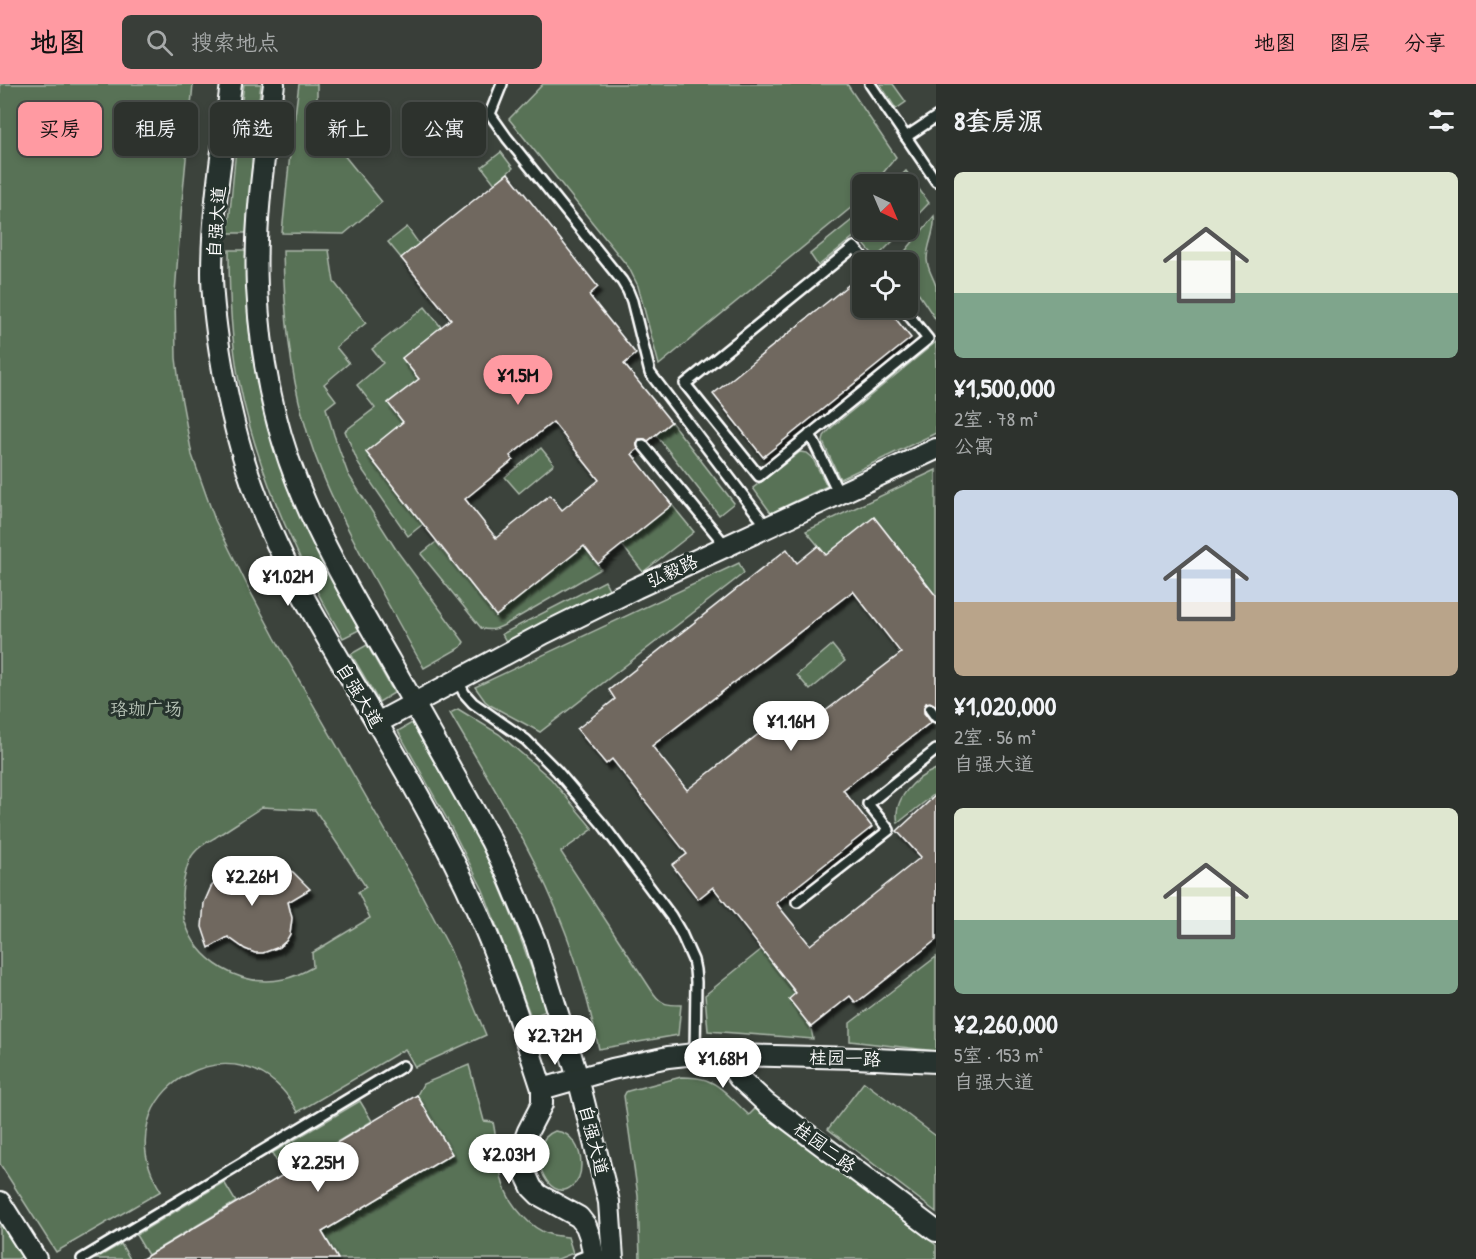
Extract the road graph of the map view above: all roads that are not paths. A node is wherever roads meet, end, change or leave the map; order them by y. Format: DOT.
graph roads {
  1 [pos="231,84"];
  2 [pos="274,84"];
  3 [pos="502,84"];
  4 [pos="870,84"];
  5 [pos="936,117"];
  6 [pos="906,137"];
  7 [pos="936,181"];
  8 [pos="858,252"];
  9 [pos="911,318"];
  10 [pos="810,434"];
  11 [pos="643,445"];
  12 [pos="936,449"];
  13 [pos="838,494"];
  14 [pos="767,527"];
  15 [pos="726,546"];
  16 [pos="458,680"];
  17 [pos="414,703"];
  18 [pos="377,723"];
  19 [pos="936,750"];
  20 [pos="797,902"];
  21 [pos="695,1054"];
  22 [pos="722,1054"];
  23 [pos="936,1062"];
  24 [pos="403,1066"];
  25 [pos="578,1078"];
  26 [pos="542,1089"];
  27 [pos="0,1202"];
  28 [pos="936,1232"];
  29 [pos="588,1257"];
  30 [pos="36,1259"];
  31 [pos="82,1259"];
  32 [pos="614,1259"];
  1 -- 18 [label="street, 自强大道"];
  2 -- 17 [label="street, 自强大道"];
  3 -- 14 [label="lane"];
  4 -- 6 [label="lane"];
  5 -- 6 [label="lane"];
  6 -- 7 [label="lane"];
  8 -- 10 [label="lane"];
  9 -- 10 [label="lane"];
  10 -- 13 [label="lane"];
  11 -- 15 [label="lane"];
  12 -- 13 [label="street, 弘毅路"];
  13 -- 14 [label="street, 弘毅路"];
  14 -- 15 [label="street, 弘毅路"];
  15 -- 16 [label="street, 弘毅路"];
  16 -- 17 [label="street, 弘毅路"];
  16 -- 21 [label="lane"];
  17 -- 18 [label="street, 弘毅路"];
  17 -- 25 [label="street, 自强大道"];
  18 -- 26 [label="street, 自强大道"];
  19 -- 20 [label="lane"];
  21 -- 22 [label="street, 桂园一路"];
  21 -- 25 [label="street, 桂园一路"];
  22 -- 23 [label="street, 桂园一路"];
  22 -- 28 [label="street, 桂园二路"];
  24 -- 31 [label="lane"];
  25 -- 26 [label="street, 桂园一路"];
  25 -- 32 [label="street, 自强大道"];
  26 -- 29 [label="street"];
  27 -- 30 [label="street"];
}
